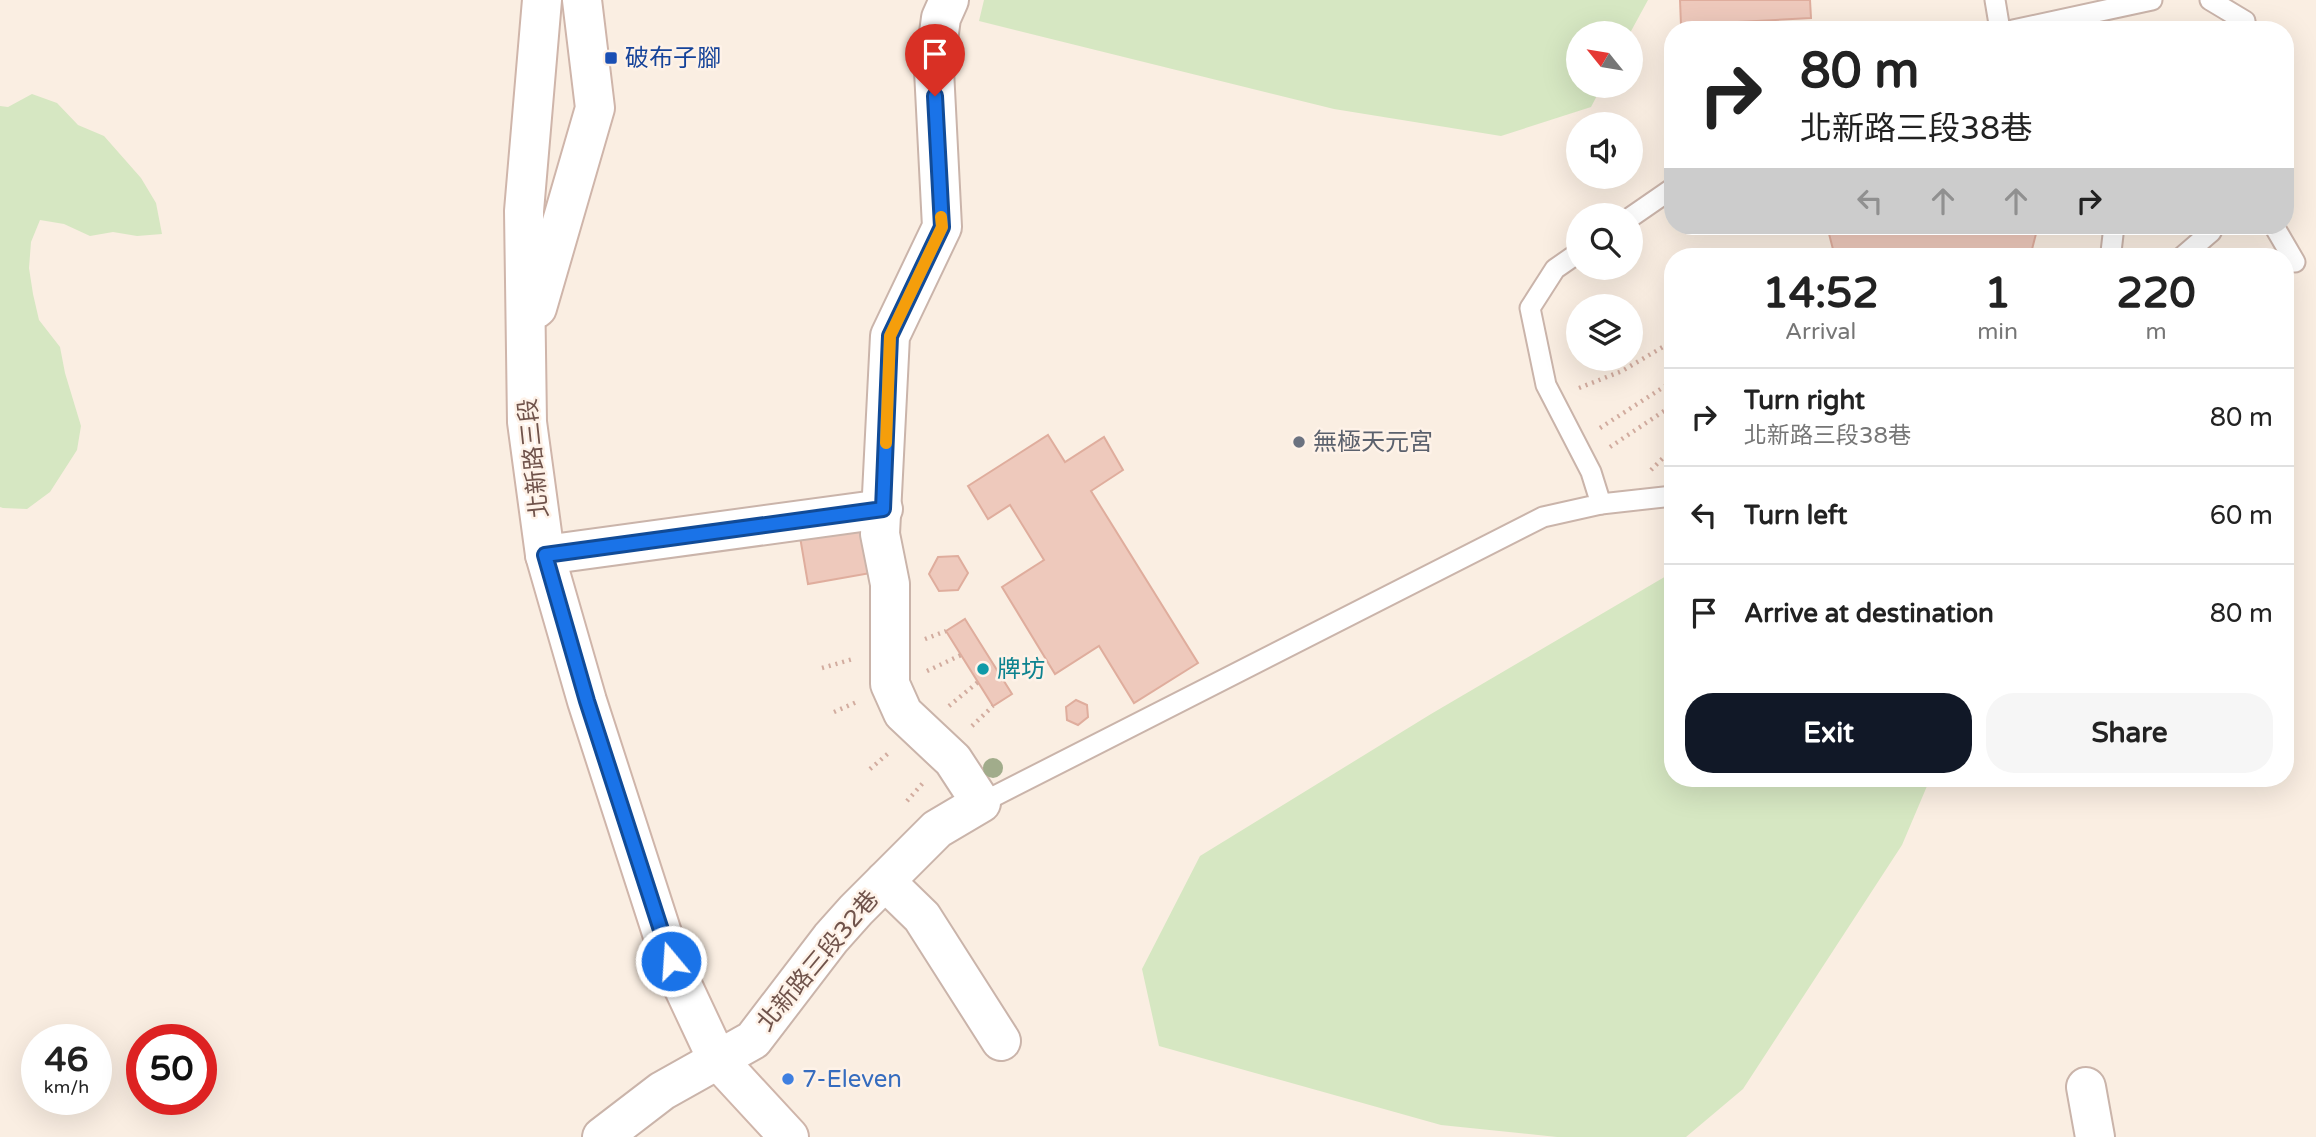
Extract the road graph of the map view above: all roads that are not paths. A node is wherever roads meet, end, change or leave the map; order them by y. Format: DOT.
graph roads {
  1 [pos="542,0"];
  2 [pos="582,0"];
  3 [pos="949,0"];
  4 [pos="1995,0"];
  5 [pos="2152,0"];
  6 [pos="2210,0"];
  7 [pos="1998,21"];
  8 [pos="2055,21"];
  9 [pos="2243,21"];
  10 [pos="1664,194"];
  11 [pos="1643,209"];
  12 [pos="2208,235"];
  13 [pos="2192,248"];
  14 [pos="1566,261"];
  15 [pos="526,350"];
  16 [pos="1664,497"];
  17 [pos="1601,504"];
  18 [pos="883,509"];
  19 [pos="545,555"];
  20 [pos="981,803"];
  21 [pos="884,881"];
  22 [pos="1001,1041"];
  23 [pos="717,1059"];
  24 [pos="2086,1087"];
  25 [pos="602,1137"];
  26 [pos="789,1137"];
  27 [pos="2095,1137"];
  1 -- 15 [label="street, 北新路三段"];
  2 -- 15 [label="street, 北新路三段"];
  3 -- 18 [label="street"];
  4 -- 7 [label="lane"];
  5 -- 8 [label="lane"];
  6 -- 9 [label="lane"];
  10 -- 11 [label="lane"];
  12 -- 13 [label="lane"];
  14 -- 17 [label="lane"];
  15 -- 19 [label="street, 北新路三段"];
  16 -- 17 [label="lane"];
  17 -- 20 [label="lane"];
  18 -- 19 [label="street"];
  18 -- 20 [label="street"];
  19 -- 23 [label="street, 北新路三段"];
  20 -- 21 [label="street, 北新路三段32巷"];
  21 -- 22 [label="street"];
  21 -- 23 [label="street, 北新路三段32巷"];
  23 -- 25 [label="street, 北新路三段32巷"];
  23 -- 26 [label="street, 北新路三段"];
  24 -- 27 [label="street"];
}
